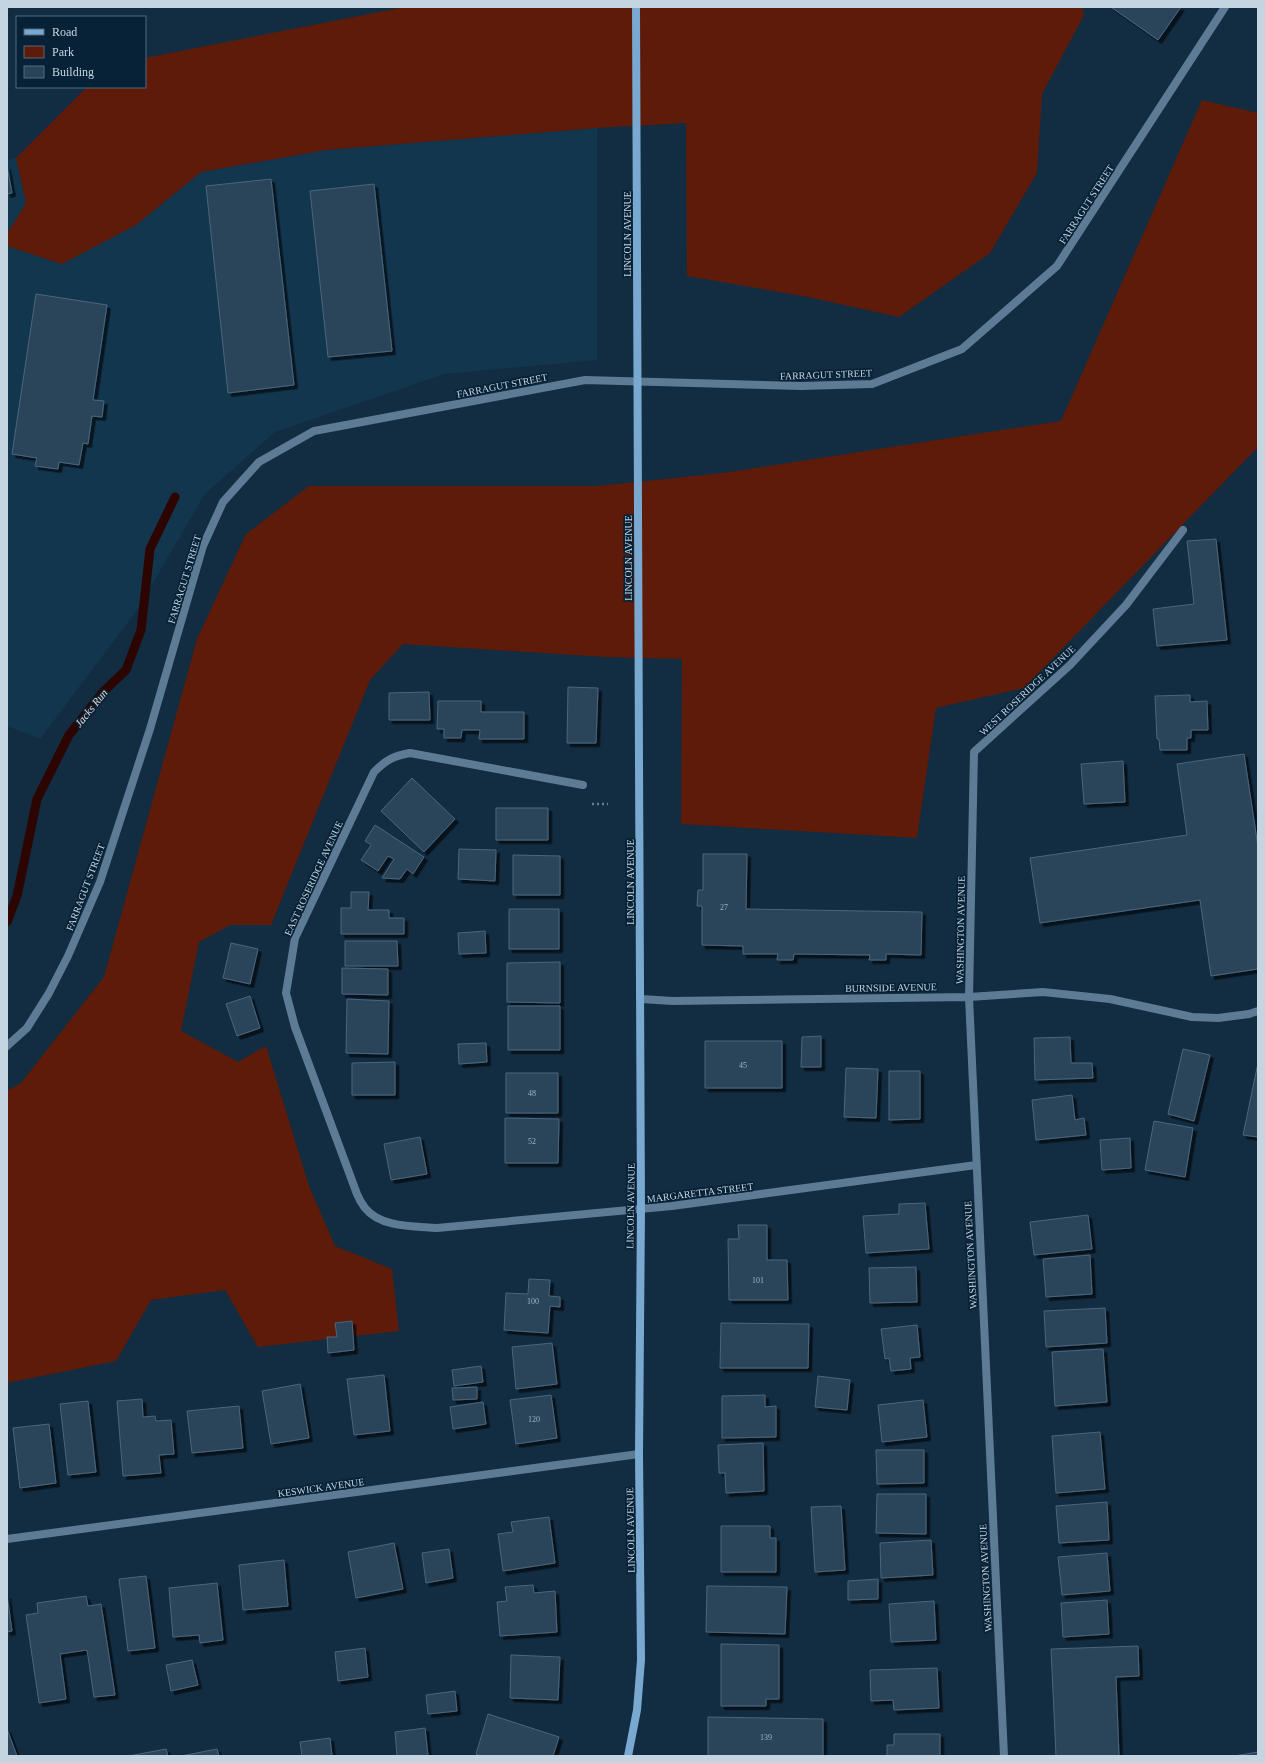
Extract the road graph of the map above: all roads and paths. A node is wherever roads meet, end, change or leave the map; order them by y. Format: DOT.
graph roads {
  1 [pos="636,7"];
  2 [pos="1225,7"];
  3 [pos="1183,530"];
  4 [pos="974,752"];
  5 [pos="583,785"];
  6 [pos="968,997"];
  7 [pos="640,999"];
  8 [pos="1258,1011"];
  9 [pos="7,1046"];
  10 [pos="976,1165"];
  11 [pos="641,1209"];
  12 [pos="377,1218"];
  13 [pos="638,1454"];
  14 [pos="7,1539"];
  15 [pos="628,1756"];
  16 [pos="1004,1756"];
  1 -- 7 [label="street, LINCOLN AVENUE, bridge"];
  2 -- 9 [label="street, FARRAGUT STREET"];
  3 -- 4 [label="street, WEST ROSERIDGE AVENUE"];
  4 -- 6 [label="street, WASHINGTON AVENUE"];
  5 -- 12 [label="street, EAST ROSERIDGE AVENUE"];
  6 -- 7 [label="street, BURNSIDE AVENUE"];
  6 -- 8 [label="street, BURNSIDE AVENUE"];
  6 -- 10 [label="street, WASHINGTON AVENUE"];
  7 -- 11 [label="street, LINCOLN AVENUE"];
  10 -- 11 [label="street, MARGARETTA STREET"];
  10 -- 16 [label="street, WASHINGTON AVENUE"];
  11 -- 12 [label="street, MARGARETTA STREET"];
  11 -- 13 [label="street, LINCOLN AVENUE"];
  13 -- 14 [label="street, KESWICK AVENUE"];
  13 -- 15 [label="street, LINCOLN AVENUE"];
}
